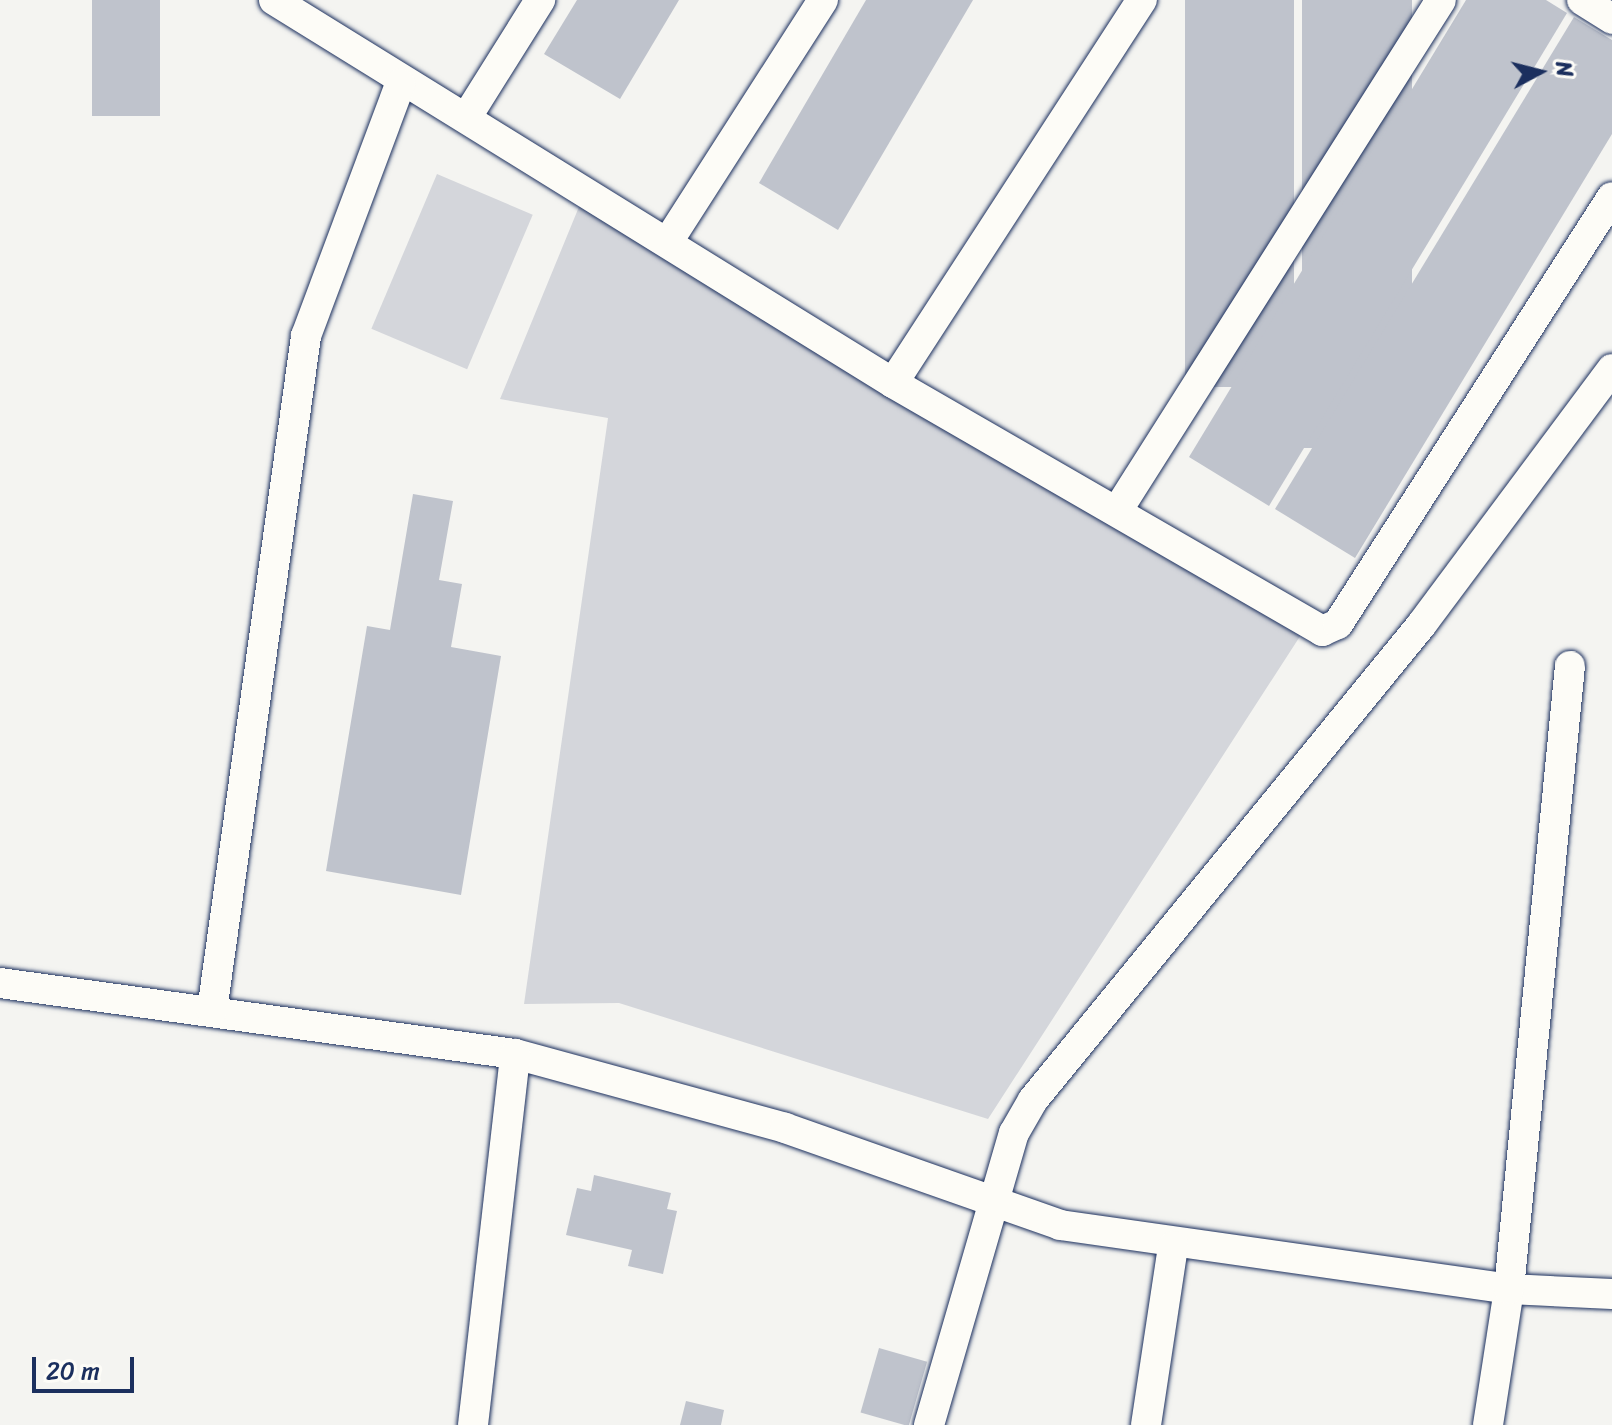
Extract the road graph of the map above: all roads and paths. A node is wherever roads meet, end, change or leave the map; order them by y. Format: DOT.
graph roads {
  1 [pos="274,0"];
  2 [pos="540,0"];
  3 [pos="823,0"];
  4 [pos="1142,0"];
  5 [pos="1441,0"];
  6 [pos="1582,0"];
  7 [pos="1612,19"];
  8 [pos="400,84"];
  9 [pos="468,115"];
  10 [pos="1612,197"];
  11 [pos="669,240"];
  12 [pos="1612,369"];
  13 [pos="893,383"];
  14 [pos="1119,508"];
  15 [pos="1570,666"];
  16 [pos="0,983"];
  17 [pos="212,1011"];
  18 [pos="515,1054"];
  19 [pos="997,1205"];
  20 [pos="1173,1246"];
  21 [pos="1509,1289"];
  22 [pos="1612,1294"];
  23 [pos="473,1425"];
  24 [pos="929,1425"];
  25 [pos="1146,1425"];
  26 [pos="1488,1425"];
  1 -- 8 [label="street"];
  2 -- 9 [label="street"];
  3 -- 11 [label="street"];
  4 -- 13 [label="street"];
  5 -- 14 [label="street"];
  6 -- 7 [label="street"];
  8 -- 9 [label="street"];
  8 -- 17 [label="street"];
  9 -- 11 [label="street"];
  10 -- 14 [label="street"];
  11 -- 13 [label="street"];
  12 -- 19 [label="street"];
  13 -- 14 [label="street"];
  15 -- 21 [label="street"];
  16 -- 17 [label="street"];
  17 -- 18 [label="street"];
  18 -- 19 [label="street"];
  18 -- 23 [label="street"];
  19 -- 20 [label="street"];
  19 -- 24 [label="street"];
  20 -- 21 [label="street"];
  20 -- 25 [label="street"];
  21 -- 22 [label="street"];
  21 -- 26 [label="street"];
}
